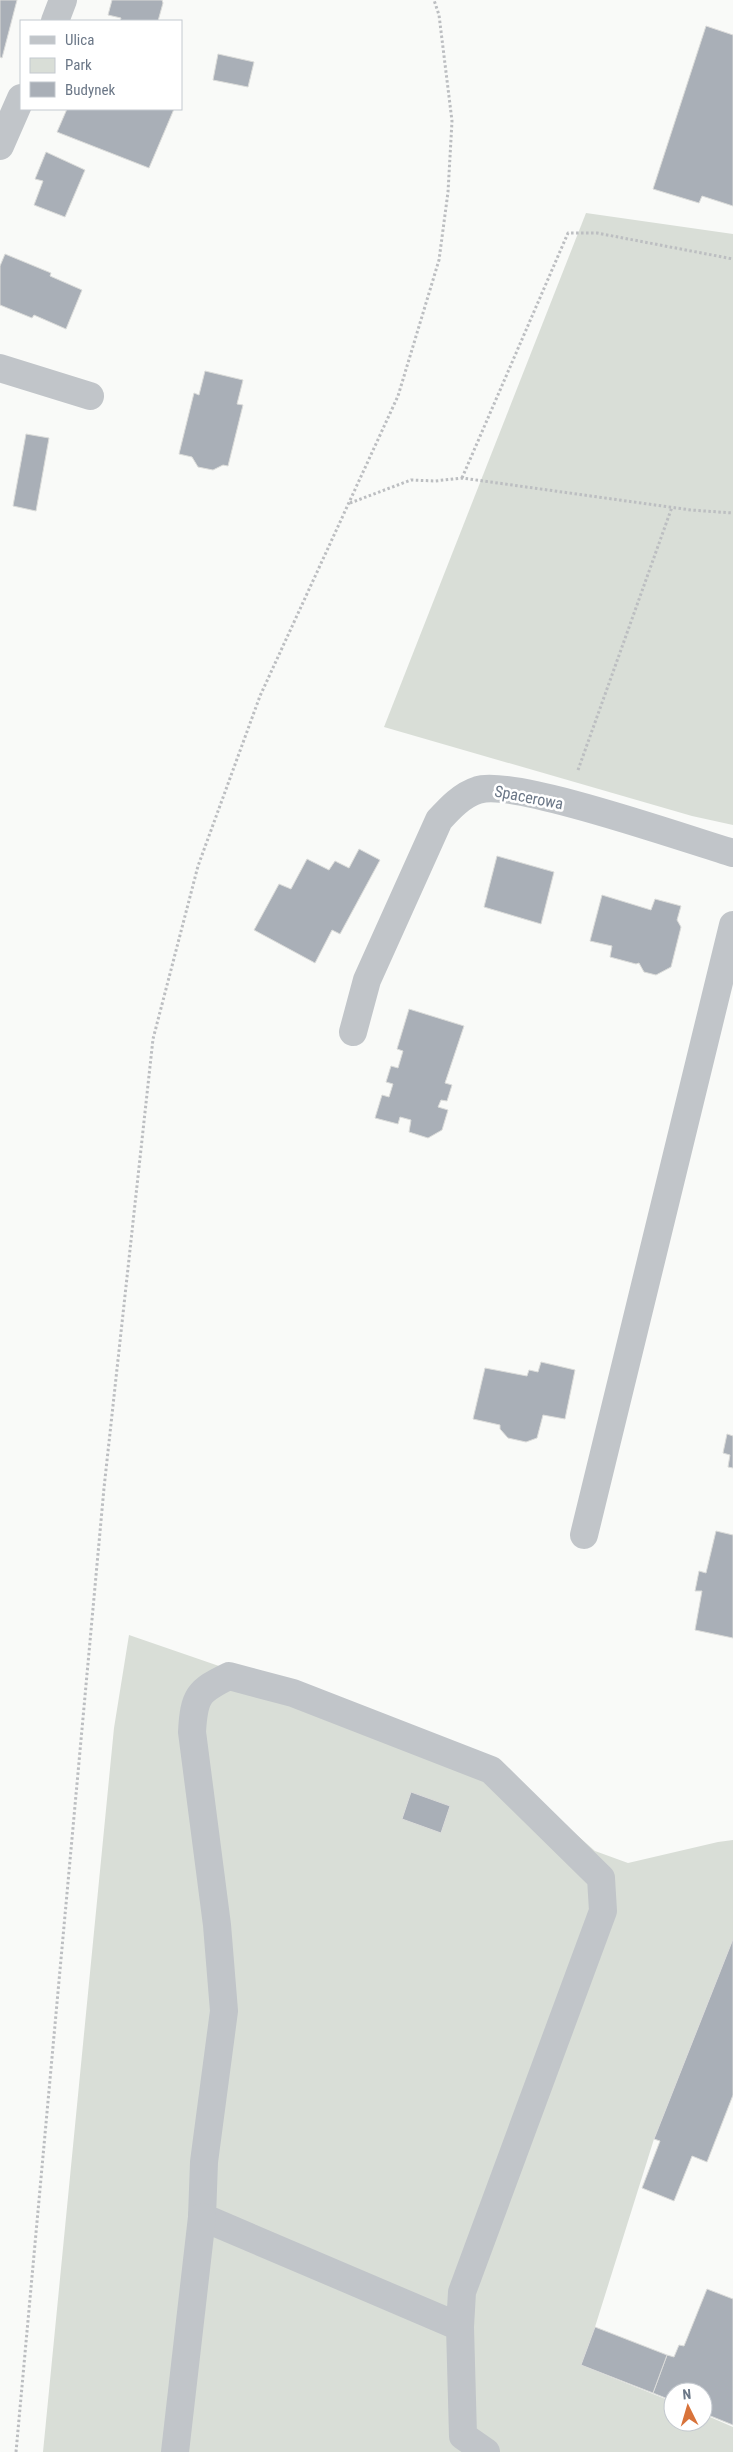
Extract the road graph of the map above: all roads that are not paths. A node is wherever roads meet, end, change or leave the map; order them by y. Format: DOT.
graph roads {
  1 [pos="63,0"];
  2 [pos="55,20"];
  3 [pos="20,100"];
  4 [pos="0,146"];
  5 [pos="0,368"];
  6 [pos="90,396"];
  7 [pos="733,853"];
  8 [pos="733,925"];
  9 [pos="353,1032"];
  10 [pos="584,1535"];
  11 [pos="202,2217"];
  12 [pos="460,2327"];
  13 [pos="175,2452"];
  14 [pos="486,2452"];
  1 -- 2 [label="street"];
  3 -- 4 [label="street"];
  5 -- 6 [label="street"];
  7 -- 9 [label="street, Spacerowa"];
  8 -- 10 [label="street"];
  11 -- 12 [label="street"];
  11 -- 12 [label="street"];
  11 -- 13 [label="street"];
  12 -- 14 [label="street"];
}
